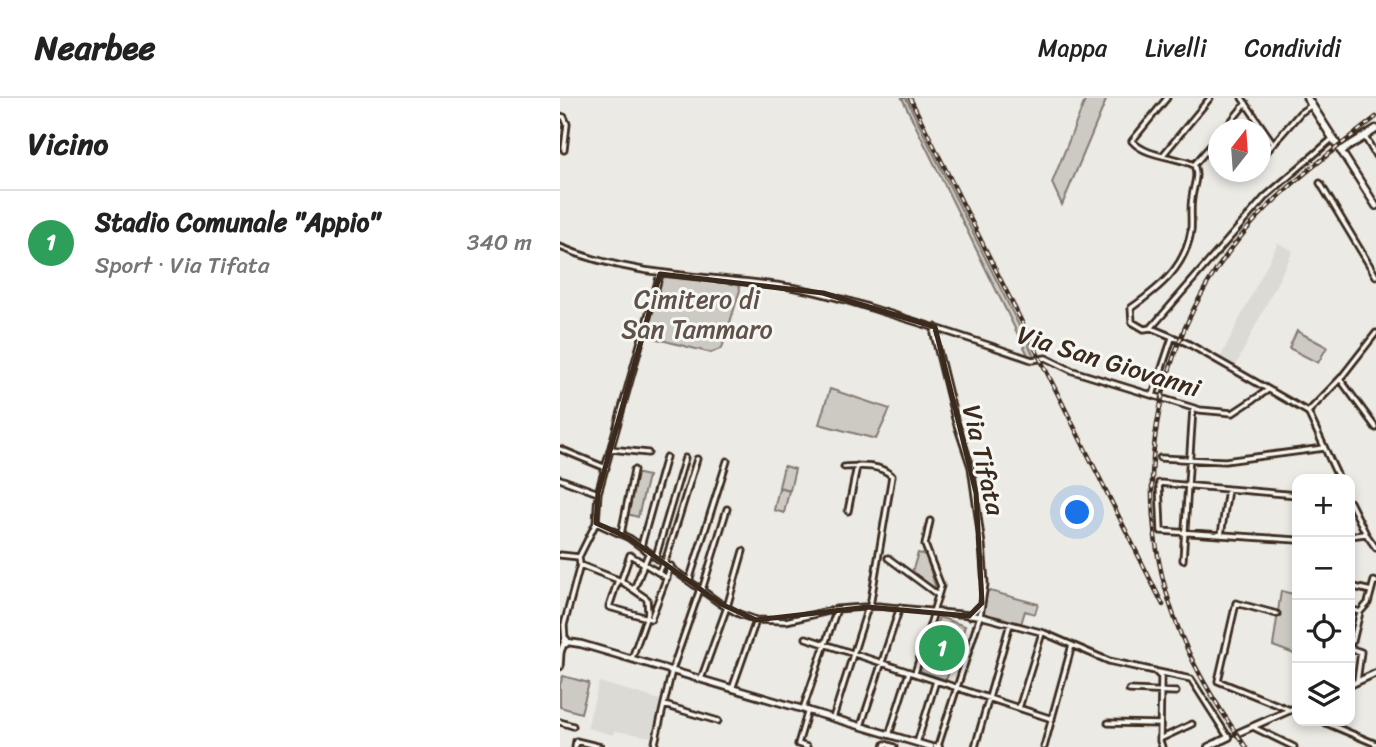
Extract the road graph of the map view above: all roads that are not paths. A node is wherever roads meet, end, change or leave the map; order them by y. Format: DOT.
graph roads {
  1 [pos="1167,98"];
  2 [pos="1210,98"];
  3 [pos="1242,98"];
  4 [pos="1307,98"];
  5 [pos="1246,103"];
  6 [pos="1312,105"];
  7 [pos="560,116"];
  8 [pos="1232,119"];
  9 [pos="1376,129"];
  10 [pos="1365,137"];
  11 [pos="1332,139"];
  12 [pos="1273,144"];
  13 [pos="1271,146"];
  14 [pos="1208,149"];
  15 [pos="564,150"];
  16 [pos="1341,151"];
  17 [pos="1163,155"];
  18 [pos="1376,156"];
  19 [pos="1194,166"];
  20 [pos="1320,183"];
  21 [pos="1376,206"];
  22 [pos="560,247"];
  23 [pos="660,274"];
  24 [pos="1376,276"];
  25 [pos="935,327"];
  26 [pos="1151,328"];
  27 [pos="1376,333"];
  28 [pos="1172,338"];
  29 [pos="1340,379"];
  30 [pos="1268,390"];
  31 [pos="1153,395"];
  32 [pos="1193,408"];
  33 [pos="1308,412"];
  34 [pos="1376,428"];
  35 [pos="1324,448"];
  36 [pos="560,449"];
  37 [pos="611,449"];
  38 [pos="648,453"];
  39 [pos="666,457"];
  40 [pos="685,458"];
  41 [pos="1160,458"];
  42 [pos="1190,458"];
  43 [pos="697,459"];
  44 [pos="727,461"];
  45 [pos="857,466"];
  46 [pos="844,467"];
  47 [pos="606,468"];
  48 [pos="634,470"];
  49 [pos="1337,474"];
  50 [pos="560,479"];
  51 [pos="1188,486"];
  52 [pos="1228,489"];
  53 [pos="598,493"];
  54 [pos="1292,495"];
  55 [pos="727,509"];
  56 [pos="848,511"];
  57 [pos="1355,512"];
  58 [pos="930,521"];
  59 [pos="596,523"];
  60 [pos="621,534"];
  61 [pos="1185,534"];
  62 [pos="1366,534"];
  63 [pos="1221,536"];
  64 [pos="1355,536"];
  65 [pos="1292,540"];
  66 [pos="641,546"];
  67 [pos="1376,548"];
  68 [pos="743,551"];
  69 [pos="650,552"];
  70 [pos="560,555"];
  71 [pos="656,556"];
  72 [pos="579,557"];
  73 [pos="888,558"];
  74 [pos="1183,559"];
  75 [pos="665,562"];
  76 [pos="645,564"];
  77 [pos="580,565"];
  78 [pos="671,566"];
  79 [pos="658,572"];
  80 [pos="667,578"];
  81 [pos="620,580"];
  82 [pos="689,581"];
  83 [pos="1376,582"];
  84 [pos="1355,587"];
  85 [pos="634,589"];
  86 [pos="701,590"];
  87 [pos="1371,591"];
  88 [pos="938,596"];
  89 [pos="982,603"];
  90 [pos="869,606"];
  91 [pos="727,607"];
  92 [pos="900,607"];
  93 [pos="837,609"];
  94 [pos="1355,610"];
  95 [pos="933,612"];
  96 [pos="1360,612"];
  97 [pos="1277,614"];
  98 [pos="969,616"];
  99 [pos="981,616"];
  100 [pos="647,618"];
  101 [pos="756,620"];
  102 [pos="1010,624"];
  103 [pos="1042,633"];
  104 [pos="1355,633"];
  105 [pos="806,638"];
  106 [pos="566,642"];
  107 [pos="825,645"];
  108 [pos="1075,646"];
  109 [pos="1355,650"];
  110 [pos="560,652"];
  111 [pos="853,654"];
  112 [pos="632,659"];
  113 [pos="881,663"];
  114 [pos="560,667"];
  115 [pos="672,670"];
  116 [pos="1156,671"];
  117 [pos="912,673"];
  118 [pos="1376,673"];
  119 [pos="701,679"];
  120 [pos="936,681"];
  121 [pos="1357,681"];
  122 [pos="732,688"];
  123 [pos="957,688"];
  124 [pos="1129,690"];
  125 [pos="1161,691"];
  126 [pos="1176,692"];
  127 [pos="989,698"];
  128 [pos="664,705"];
  129 [pos="1019,708"];
  130 [pos="805,710"];
  131 [pos="1290,710"];
  132 [pos="833,718"];
  133 [pos="1052,719"];
  134 [pos="718,721"];
  135 [pos="560,722"];
  136 [pos="1108,723"];
  137 [pos="1192,724"];
  138 [pos="573,726"];
  139 [pos="861,726"];
  140 [pos="1160,726"];
  141 [pos="1332,726"];
  142 [pos="1252,727"];
  143 [pos="1238,733"];
  144 [pos="1169,734"];
  145 [pos="889,735"];
  146 [pos="1229,737"];
  147 [pos="1160,738"];
  148 [pos="917,743"];
  149 [pos="796,746"];
  150 [pos="1375,746"];
  151 [pos="575,747"];
  152 [pos="601,747"];
  153 [pos="654,747"];
  154 [pos="807,747"];
  155 [pos="884,747"];
  156 [pos="894,747"];
  157 [pos="936,747"];
  158 [pos="975,747"];
  159 [pos="1044,747"];
  160 [pos="1162,747"];
  161 [pos="1208,747"];
  162 [pos="1294,747"];
  1 -- 17 [label="street"];
  2 -- 17 [label="street"];
  3 -- 5 [label="street"];
  4 -- 6 [label="main road"];
  5 -- 8 [label="street"];
  5 -- 12 [label="street"];
  6 -- 11 [label="main road"];
  6 -- 12 [label="street"];
  7 -- 15 [label="street"];
  9 -- 10 [label="main road"];
  10 -- 16 [label="main road"];
  10 -- 18 [label="street"];
  11 -- 16 [label="main road"];
  11 -- 26 [label="street"];
  12 -- 13 [label="street"];
  14 -- 19 [label="street"];
  16 -- 21 [label="main road"];
  17 -- 19 [label="street"];
  19 -- 26 [label="street"];
  20 -- 24 [label="street"];
  22 -- 23 [label="street, Via San Giovanni"];
  23 -- 25 [label="street, Via San Giovanni"];
  23 -- 37 [label="street"];
  25 -- 31 [label="street, Via San Giovanni"];
  25 -- 89 [label="street, Via Tifata"];
  26 -- 28 [label="street"];
  27 -- 29 [label="street"];
  28 -- 30 [label="street"];
  28 -- 31 [label="street"];
  29 -- 33 [label="street"];
  29 -- 34 [label="street"];
  30 -- 32 [label="street, Via San Giovanni"];
  30 -- 33 [label="street"];
  31 -- 32 [label="street, Via San Giovanni"];
  32 -- 42 [label="street"];
  33 -- 35 [label="street"];
  35 -- 42 [label="street"];
  35 -- 49 [label="street"];
  36 -- 47 [label="street"];
  37 -- 38 [label="street"];
  37 -- 47 [label="street"];
  39 -- 66 [label="street"];
  40 -- 71 [label="street"];
  41 -- 42 [label="street"];
  42 -- 51 [label="street"];
  43 -- 75 [label="street"];
  44 -- 82 [label="street"];
  45 -- 46 [label="street"];
  45 -- 56 [label="street"];
  45 -- 90 [label="street"];
  47 -- 53 [label="street"];
  48 -- 60 [label="street"];
  50 -- 53 [label="street"];
  51 -- 52 [label="street"];
  51 -- 61 [label="street"];
  51 -- 61 [label="street"];
  52 -- 54 [label="street"];
  52 -- 63 [label="street"];
  53 -- 59 [label="street"];
  55 -- 86 [label="street"];
  57 -- 62 [label="street"];
  58 -- 88 [label="street"];
  59 -- 60 [label="street"];
  59 -- 72 [label="street"];
  60 -- 66 [label="street"];
  61 -- 63 [label="street"];
  61 -- 74 [label="street"];
  62 -- 64 [label="street"];
  62 -- 67 [label="street"];
  63 -- 65 [label="street"];
  66 -- 69 [label="street"];
  68 -- 91 [label="street"];
  69 -- 71 [label="street"];
  69 -- 76 [label="street"];
  70 -- 72 [label="street"];
  71 -- 75 [label="street"];
  72 -- 77 [label="street"];
  73 -- 88 [label="street"];
  75 -- 78 [label="street"];
  75 -- 79 [label="street"];
  76 -- 79 [label="street"];
  76 -- 81 [label="street"];
  76 -- 85 [label="street"];
  77 -- 81 [label="street"];
  77 -- 106 [label="street"];
  78 -- 80 [label="street"];
  78 -- 82 [label="street"];
  79 -- 80 [label="street"];
  80 -- 100 [label="street"];
  81 -- 85 [label="street"];
  81 -- 100 [label="street"];
  82 -- 86 [label="street"];
  83 -- 87 [label="street"];
  84 -- 87 [label="street"];
  85 -- 100 [label="street"];
  86 -- 91 [label="street"];
  86 -- 115 [label="street"];
  87 -- 96 [label="street"];
  88 -- 95 [label="street"];
  89 -- 98 [label="street"];
  89 -- 99 [label="street, Via Tifata"];
  90 -- 92 [label="street"];
  90 -- 93 [label="street"];
  90 -- 111 [label="street"];
  91 -- 101 [label="street"];
  91 -- 119 [label="street"];
  92 -- 95 [label="street"];
  92 -- 113 [label="street"];
  93 -- 101 [label="street"];
  93 -- 107 [label="street"];
  94 -- 96 [label="street"];
  95 -- 98 [label="street"];
  95 -- 117 [label="street"];
  96 -- 104 [label="street"];
  97 -- 131 [label="street"];
  98 -- 99 [label="street"];
  99 -- 102 [label="street"];
  99 -- 123 [label="street, Via Tifata"];
  100 -- 112 [label="street"];
  101 -- 122 [label="street"];
  102 -- 103 [label="street"];
  102 -- 127 [label="street"];
  103 -- 108 [label="street"];
  103 -- 129 [label="street"];
  105 -- 107 [label="street"];
  106 -- 110 [label="street"];
  106 -- 112 [label="street"];
  107 -- 111 [label="street"];
  107 -- 130 [label="street"];
  108 -- 116 [label="street"];
  108 -- 133 [label="street"];
  109 -- 121 [label="street"];
  110 -- 114 [label="street"];
  111 -- 113 [label="street"];
  111 -- 132 [label="street"];
  112 -- 115 [label="street"];
  113 -- 117 [label="street"];
  113 -- 139 [label="street"];
  115 -- 119 [label="street"];
  115 -- 128 [label="street"];
  116 -- 125 [label="street"];
  116 -- 146 [label="street"];
  117 -- 120 [label="street"];
  117 -- 145 [label="street"];
  118 -- 121 [label="street"];
  119 -- 122 [label="street"];
  120 -- 123 [label="street"];
  120 -- 148 [label="street"];
  122 -- 130 [label="street"];
  123 -- 127 [label="street"];
  123 -- 157 [label="street, Via Tifata"];
  124 -- 125 [label="street"];
  125 -- 126 [label="street"];
  125 -- 140 [label="street"];
  127 -- 129 [label="street"];
  127 -- 158 [label="street"];
  128 -- 134 [label="street"];
  128 -- 153 [label="street"];
  129 -- 133 [label="street"];
  130 -- 132 [label="street"];
  130 -- 149 [label="street"];
  131 -- 142 [label="street"];
  132 -- 139 [label="street"];
  133 -- 159 [label="street"];
  135 -- 138 [label="street"];
  136 -- 140 [label="street"];
  137 -- 144 [label="street"];
  139 -- 145 [label="street"];
  140 -- 144 [label="street"];
  140 -- 147 [label="street"];
  141 -- 150 [label="street"];
  142 -- 143 [label="street"];
  142 -- 162 [label="street"];
  144 -- 147 [label="street"];
  145 -- 148 [label="street"];
  146 -- 161 [label="street"];
  147 -- 160 [label="street"];
  148 -- 157 [label="street"];
  149 -- 154 [label="street"];
  151 -- 152 [label="street"];
  155 -- 156 [label="street"];
}
